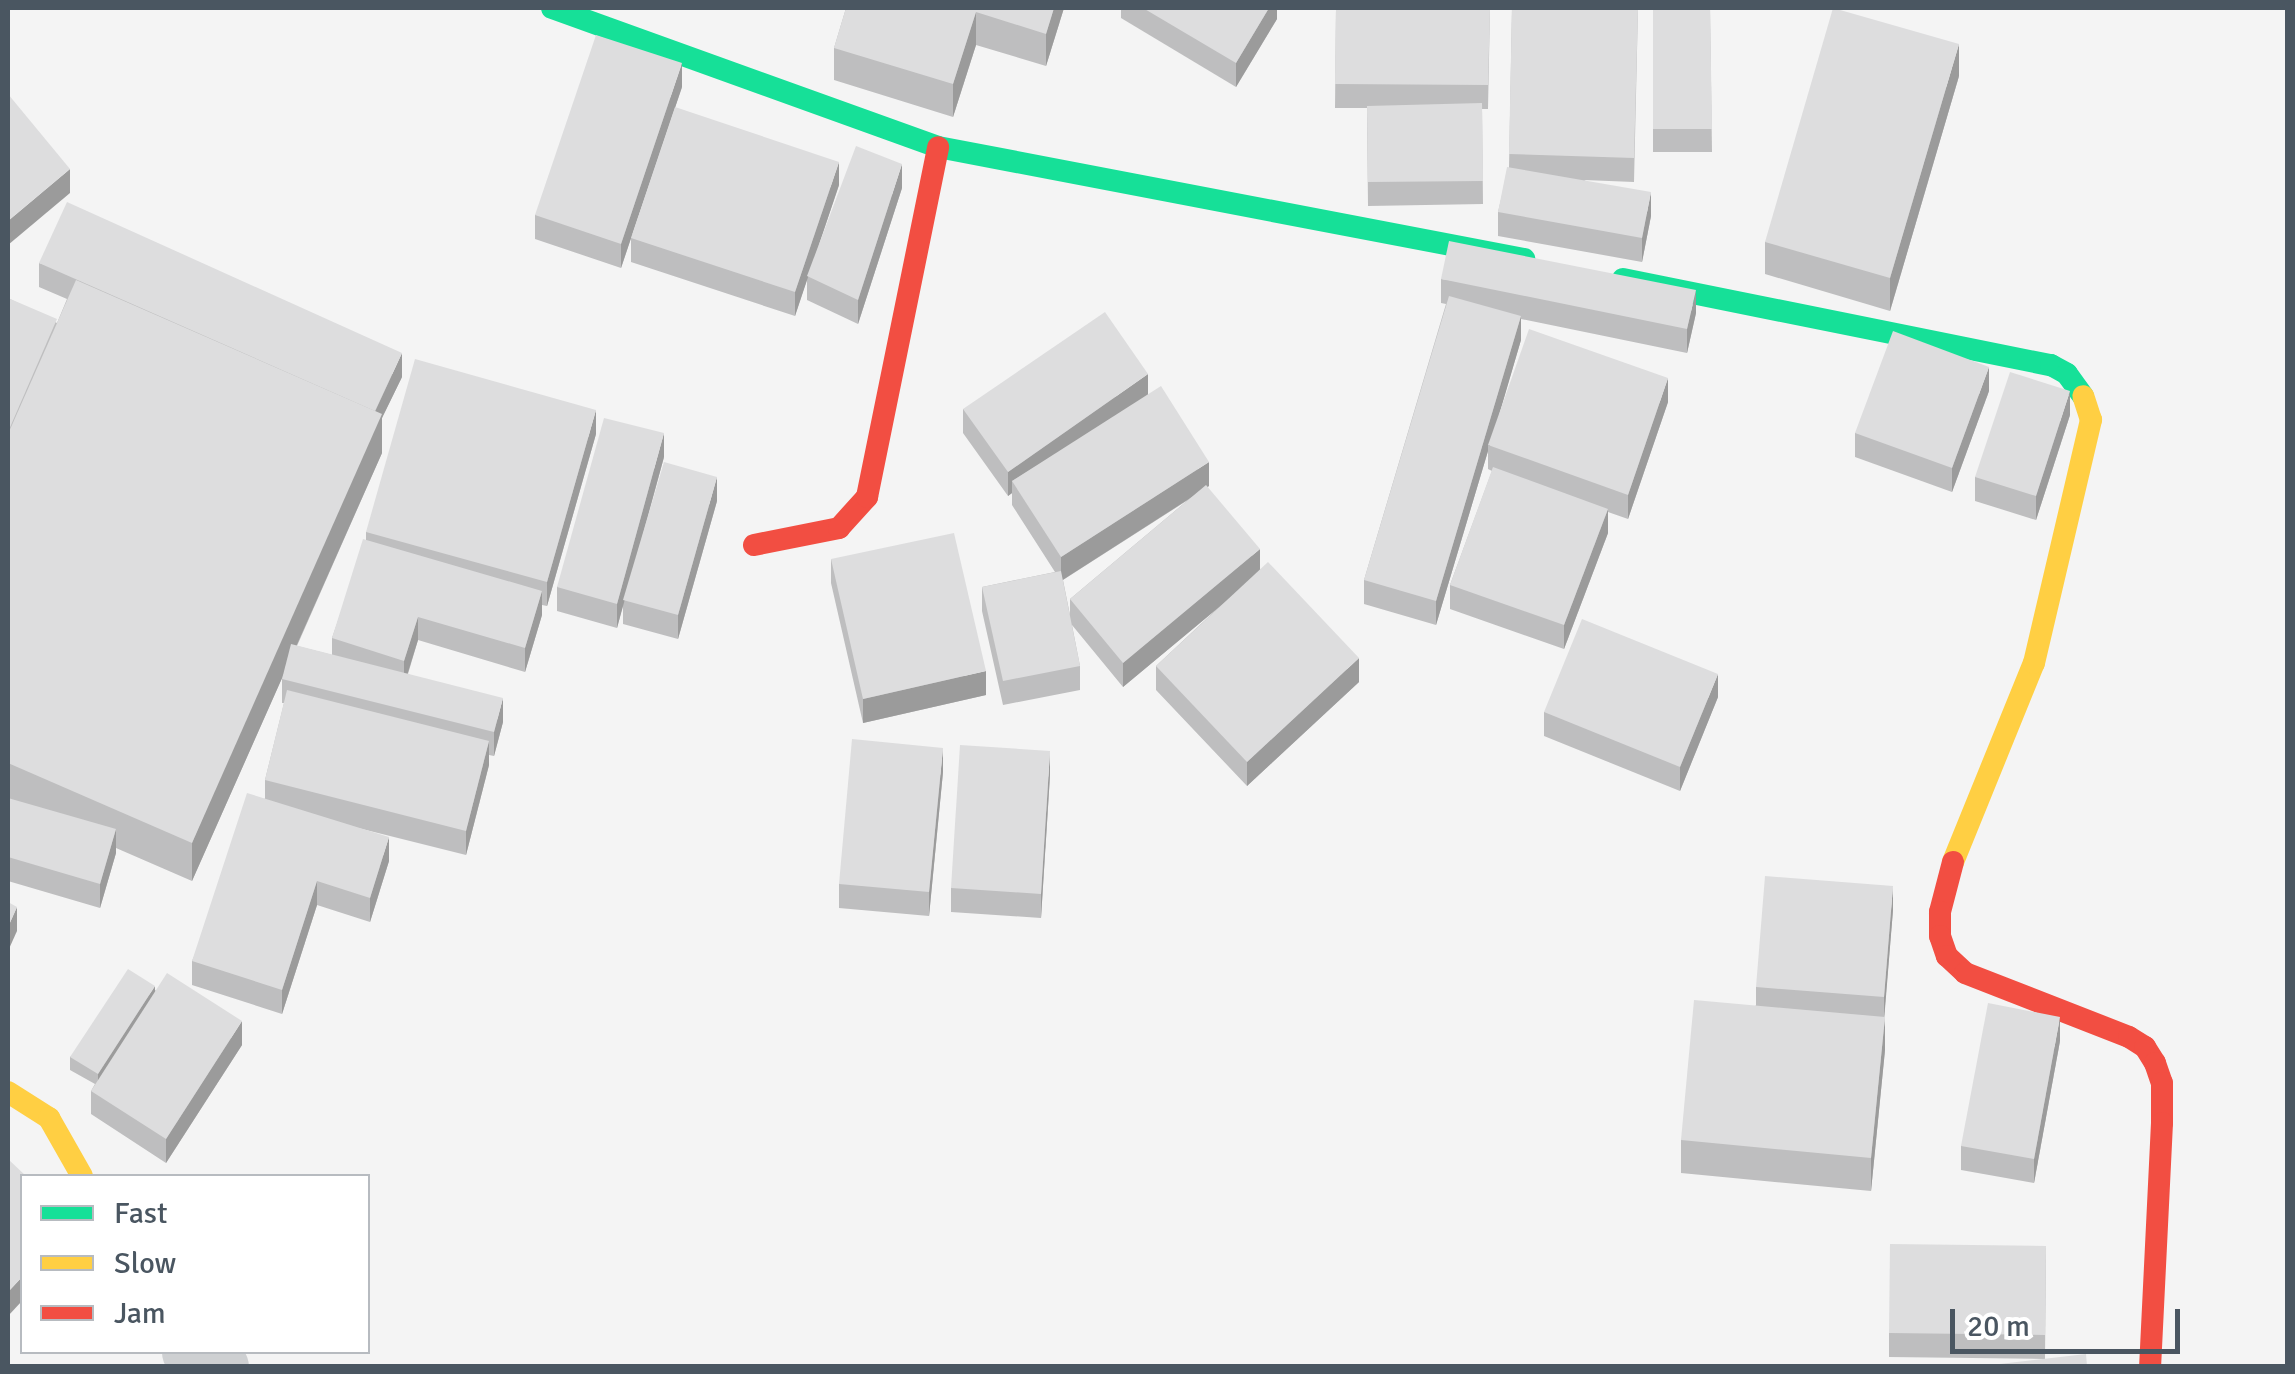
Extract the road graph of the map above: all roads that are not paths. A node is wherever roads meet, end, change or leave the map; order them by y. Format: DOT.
graph roads {
  1 [pos="552,8"];
  2 [pos="938,148"];
  3 [pos="1542,263"];
  4 [pos="1600,275"];
  5 [pos="754,546"];
  6 [pos="8,1092"];
  7 [pos="81,1174"];
  8 [pos="194,1354"];
  9 [pos="221,1366"];
  10 [pos="2150,1366"];
  1 -- 2 [label="street"];
  2 -- 3 [label="street"];
  2 -- 5 [label="street"];
  4 -- 10 [label="street"];
  6 -- 7 [label="street"];
  8 -- 9 [label="street"];
}
